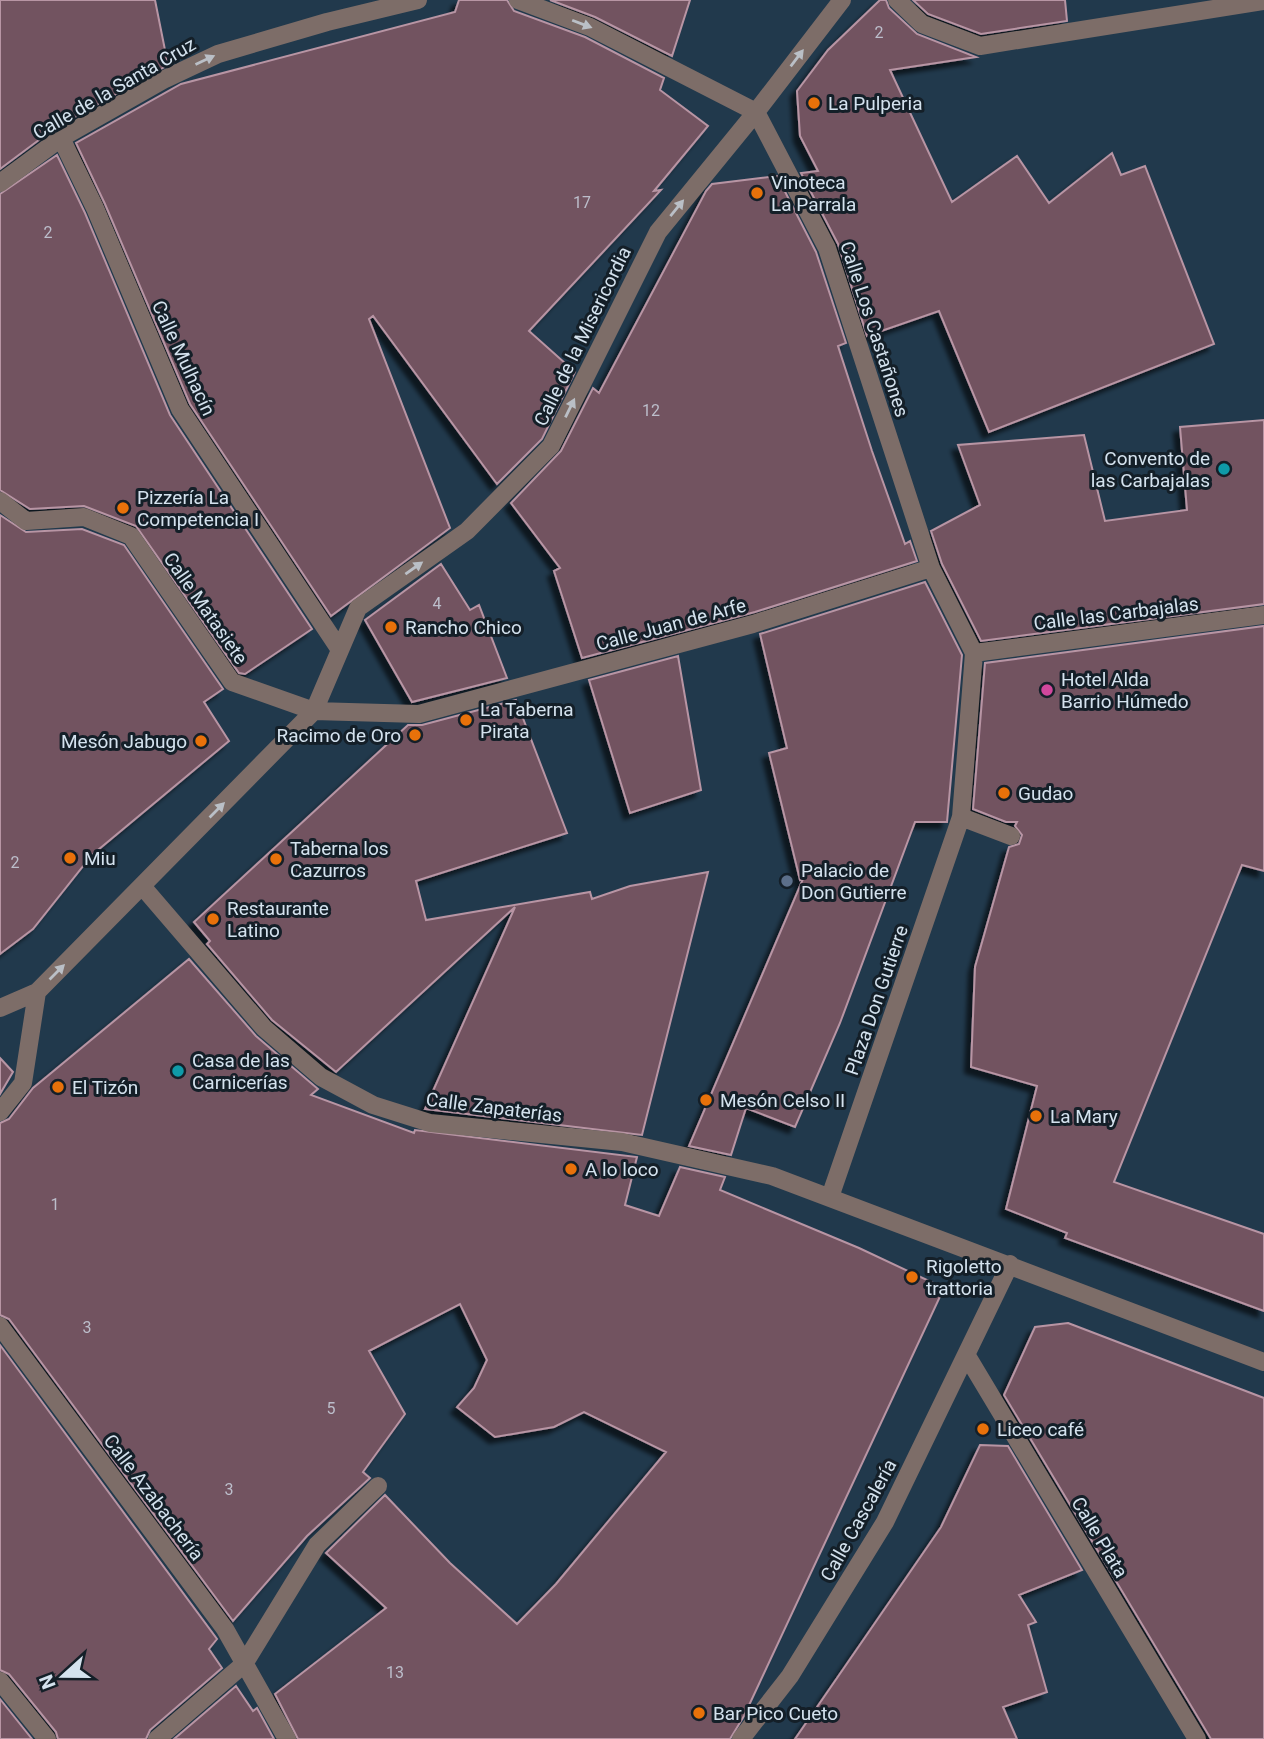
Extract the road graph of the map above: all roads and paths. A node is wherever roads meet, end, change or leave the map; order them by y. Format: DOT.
graph roads {
  1 [pos="418,0"];
  2 [pos="518,0"];
  3 [pos="842,0"];
  4 [pos="897,0"];
  5 [pos="1264,1"];
  6 [pos="756,112"];
  7 [pos="61,138"];
  8 [pos="0,183"];
  9 [pos="0,501"];
  10 [pos="931,568"];
  11 [pos="1264,615"];
  12 [pos="340,650"];
  13 [pos="974,653"];
  14 [pos="232,682"];
  15 [pos="314,711"];
  16 [pos="961,817"];
  17 [pos="1011,836"];
  18 [pos="142,886"];
  19 [pos="37,992"];
  20 [pos="0,1008"];
  21 [pos="0,1112"];
  22 [pos="830,1198"];
  23 [pos="1010,1264"];
  24 [pos="0,1326"];
  25 [pos="967,1356"];
  26 [pos="1264,1362"];
  27 [pos="378,1486"];
  28 [pos="244,1664"];
  29 [pos="0,1681"];
  30 [pos="47,1739"];
  31 [pos="157,1739"];
  32 [pos="287,1739"];
  33 [pos="741,1739"];
  34 [pos="1197,1739"];
  7 -- 1 [label="street, Calle de la Santa Cruz, one-way"];
  2 -- 6 [label="street, one-way"];
  6 -- 3 [label="street, Calle de la Misericordia, one-way"];
  4 -- 5 [label="street"];
  6 -- 10 [label="street, Calle Los Castañones"];
  12 -- 6 [label="street, Calle de la Misericordia, one-way"];
  7 -- 8 [label="street, Calle de la Santa Cruz"];
  7 -- 12 [label="street, Calle Mulhacín"];
  9 -- 14 [label="street, Calle Matasiete"];
  10 -- 13 [label="street, Calle Los Castañones"];
  10 -- 15 [label="street, Calle Juan de Arfe"];
  11 -- 13 [label="street, Calle las Carbajalas"];
  12 -- 15 [label="street"];
  13 -- 16 [label="street, Plaza Don Gutierre"];
  14 -- 15 [label="street, Calle Juan de Arfe"];
  18 -- 15 [label="street, one-way"];
  16 -- 17 [label="street"];
  16 -- 22 [label="street, Plaza Don Gutierre"];
  19 -- 18 [label="street, one-way"];
  18 -- 22 [label="street, Calle Zapaterías"];
  19 -- 20 [label="street"];
  19 -- 21 [label="street"];
  22 -- 23 [label="street, Calle Zapaterías"];
  23 -- 25 [label="street, Calle Cascalería"];
  23 -- 26 [label="street, Calle Zapaterías"];
  24 -- 28 [label="street, Calle Azabachería"];
  25 -- 33 [label="street, Calle Cascalería"];
  25 -- 34 [label="street, Calle Plata"];
  27 -- 28 [label="street"];
  28 -- 31 [label="street"];
  28 -- 32 [label="street, Calle Azabachería"];
  29 -- 30 [label="street"];
}
